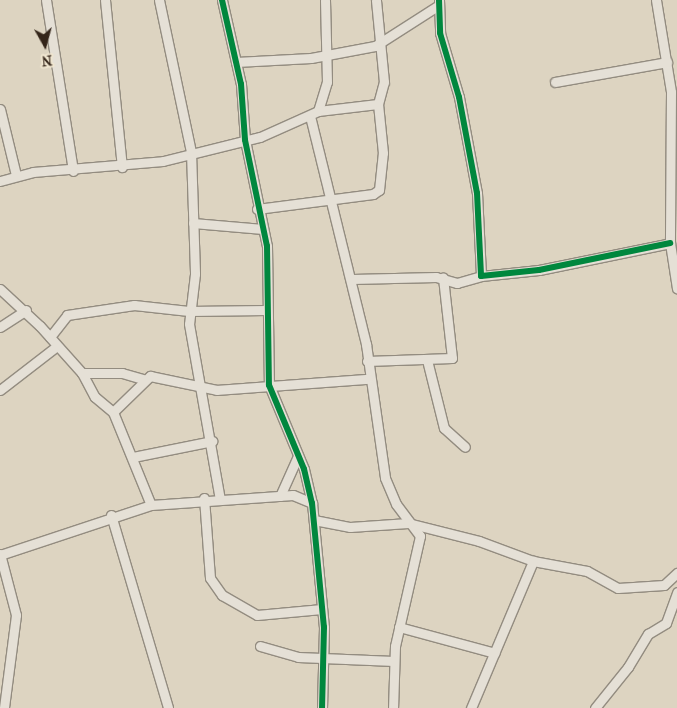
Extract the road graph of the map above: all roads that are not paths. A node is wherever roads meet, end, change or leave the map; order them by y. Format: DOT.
graph roads {
  1 [pos="46,0"];
  2 [pos="105,0"];
  3 [pos="159,0"];
  4 [pos="222,0"];
  5 [pos="325,0"];
  6 [pos="376,0"];
  7 [pos="656,0"];
  8 [pos="439,3"];
  9 [pos="379,45"];
  10 [pos="324,54"];
  11 [pos="236,62"];
  12 [pos="667,62"];
  13 [pos="555,82"];
  14 [pos="378,104"];
  15 [pos="0,108"];
  16 [pos="314,114"];
  17 [pos="245,140"];
  18 [pos="191,152"];
  19 [pos="122,167"];
  20 [pos="73,171"];
  21 [pos="16,175"];
  22 [pos="0,181"];
  23 [pos="332,199"];
  24 [pos="257,209"];
  25 [pos="193,223"];
  26 [pos="263,229"];
  27 [pos="670,243"];
  28 [pos="482,276"];
  29 [pos="443,278"];
  30 [pos="352,279"];
  31 [pos="677,288"];
  32 [pos="0,289"];
  33 [pos="26,310"];
  34 [pos="266,310"];
  35 [pos="190,311"];
  36 [pos="0,327"];
  37 [pos="50,337"];
  38 [pos="57,346"];
  39 [pos="427,360"];
  40 [pos="367,361"];
  41 [pos="82,372"];
  42 [pos="368,378"];
  43 [pos="143,379"];
  44 [pos="269,385"];
  45 [pos="204,389"];
  46 [pos="0,390"];
  47 [pos="113,412"];
  48 [pos="212,441"];
  49 [pos="466,447"];
  50 [pos="298,456"];
  51 [pos="133,457"];
  52 [pos="280,496"];
  53 [pos="204,498"];
  54 [pos="220,499"];
  55 [pos="312,503"];
  56 [pos="151,505"];
  57 [pos="111,515"];
  58 [pos="314,520"];
  59 [pos="416,526"];
  60 [pos="0,555"];
  61 [pos="533,561"];
  62 [pos="677,572"];
  63 [pos="677,592"];
  64 [pos="322,609"];
  65 [pos="399,627"];
  66 [pos="260,646"];
  67 [pos="495,653"];
  68 [pos="325,657"];
  69 [pos="394,661"];
  70 [pos="4,708"];
  71 [pos="168,708"];
  72 [pos="322,708"];
  73 [pos="393,708"];
  74 [pos="471,708"];
  75 [pos="595,708"];
  1 -- 20 [label="street"];
  2 -- 19 [label="street"];
  3 -- 18 [label="street"];
  4 -- 11 [label="street"];
  5 -- 10 [label="street"];
  6 -- 9 [label="street"];
  7 -- 12 [label="street"];
  8 -- 9 [label="street"];
  8 -- 28 [label="street"];
  9 -- 10 [label="street"];
  9 -- 14 [label="street"];
  10 -- 11 [label="street"];
  10 -- 16 [label="street"];
  11 -- 17 [label="street"];
  12 -- 13 [label="street"];
  12 -- 27 [label="street"];
  14 -- 16 [label="street"];
  14 -- 23 [label="street"];
  15 -- 21 [label="street"];
  16 -- 17 [label="street"];
  16 -- 23 [label="street"];
  17 -- 18 [label="street"];
  17 -- 24 [label="street"];
  18 -- 19 [label="street"];
  18 -- 25 [label="street"];
  19 -- 20 [label="street"];
  20 -- 21 [label="street"];
  21 -- 22 [label="street"];
  23 -- 24 [label="street"];
  23 -- 30 [label="street"];
  24 -- 26 [label="street"];
  25 -- 26 [label="street"];
  25 -- 35 [label="street"];
  26 -- 34 [label="street"];
  27 -- 28 [label="street"];
  27 -- 31 [label="street"];
  28 -- 29 [label="street"];
  29 -- 30 [label="street"];
  29 -- 39 [label="street"];
  30 -- 40 [label="street"];
  32 -- 33 [label="street"];
  33 -- 36 [label="street"];
  33 -- 37 [label="street"];
  34 -- 35 [label="street"];
  34 -- 44 [label="street"];
  35 -- 37 [label="street"];
  35 -- 45 [label="street"];
  37 -- 38 [label="street"];
  38 -- 41 [label="street"];
  38 -- 46 [label="street"];
  39 -- 40 [label="street"];
  39 -- 49 [label="street"];
  40 -- 42 [label="street"];
  41 -- 43 [label="street"];
  41 -- 47 [label="street"];
  42 -- 44 [label="street"];
  42 -- 59 [label="street"];
  43 -- 45 [label="street"];
  43 -- 47 [label="street"];
  44 -- 45 [label="street"];
  44 -- 50 [label="street"];
  45 -- 48 [label="street"];
  47 -- 51 [label="street"];
  48 -- 51 [label="street"];
  48 -- 54 [label="street"];
  50 -- 52 [label="street"];
  50 -- 55 [label="street"];
  51 -- 56 [label="street"];
  52 -- 54 [label="street"];
  52 -- 55 [label="street"];
  53 -- 54 [label="street"];
  53 -- 56 [label="street"];
  53 -- 64 [label="street"];
  55 -- 58 [label="street"];
  56 -- 57 [label="street"];
  57 -- 60 [label="street"];
  57 -- 71 [label="street"];
  58 -- 59 [label="street"];
  58 -- 64 [label="street"];
  59 -- 61 [label="street"];
  59 -- 65 [label="street"];
  60 -- 70 [label="street"];
  61 -- 62 [label="street"];
  61 -- 67 [label="street"];
  63 -- 75 [label="street"];
  64 -- 68 [label="street"];
  65 -- 67 [label="street"];
  65 -- 69 [label="street"];
  66 -- 68 [label="street"];
  67 -- 74 [label="street"];
  68 -- 69 [label="street"];
  68 -- 72 [label="street"];
  69 -- 73 [label="street"];
}
